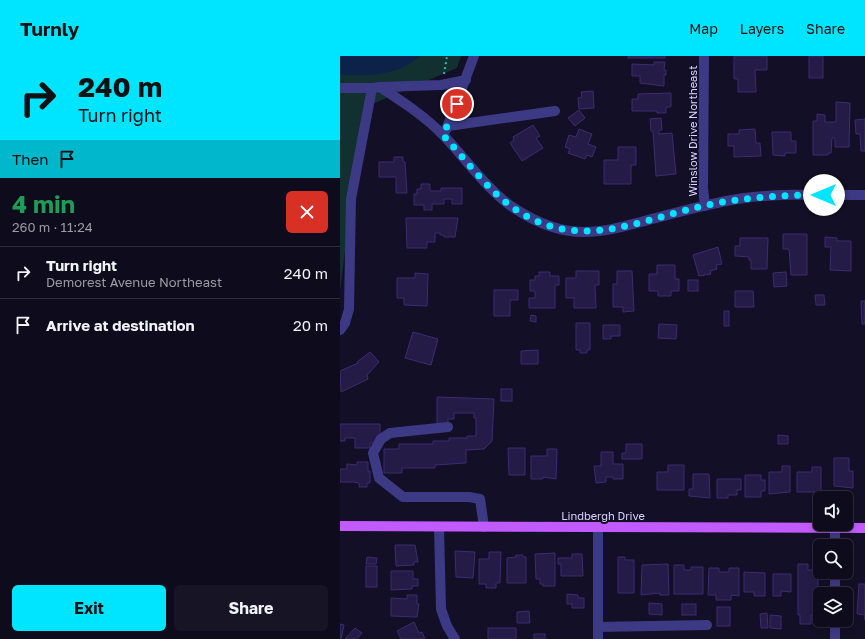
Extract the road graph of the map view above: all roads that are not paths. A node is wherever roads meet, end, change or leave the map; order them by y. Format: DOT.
graph roads {
  1 [pos="474,56"];
  2 [pos="704,56"];
  3 [pos="466,80"];
  4 [pos="340,88"];
  5 [pos="376,88"];
  6 [pos="555,111"];
  7 [pos="448,126"];
  8 [pos="443,135"];
  9 [pos="865,195"];
  10 [pos="705,206"];
  11 [pos="340,330"];
  12 [pos="448,426"];
  13 [pos="340,526"];
  14 [pos="439,527"];
  15 [pos="484,527"];
  16 [pos="598,527"];
  17 [pos="813,528"];
  18 [pos="853,528"];
  19 [pos="865,528"];
  20 [pos="706,625"];
  21 [pos="598,627"];
  22 [pos="835,627"];
  23 [pos="455,639"];
  24 [pos="598,639"];
  25 [pos="835,639"];
  1 -- 3 [label="street"];
  2 -- 10 [label="street, Winslow Drive Northeast"];
  3 -- 5 [label="street"];
  3 -- 7 [label="street"];
  4 -- 5 [label="street"];
  5 -- 8 [label="street"];
  5 -- 11 [label="street"];
  6 -- 7 [label="street"];
  7 -- 8 [label="street"];
  8 -- 10 [label="street"];
  9 -- 10 [label="street"];
  12 -- 15 [label="street"];
  13 -- 14 [label="main road, Lindbergh Drive"];
  14 -- 15 [label="main road, Lindbergh Drive"];
  14 -- 23 [label="street"];
  15 -- 16 [label="main road, Lindbergh Drive"];
  16 -- 17 [label="main road, Lindbergh Drive"];
  16 -- 21 [label="street"];
  18 -- 19 [label="main road, Lindbergh Drive"];
  20 -- 21 [label="street"];
  21 -- 24 [label="street"];
  22 -- 25 [label="street"];
}
